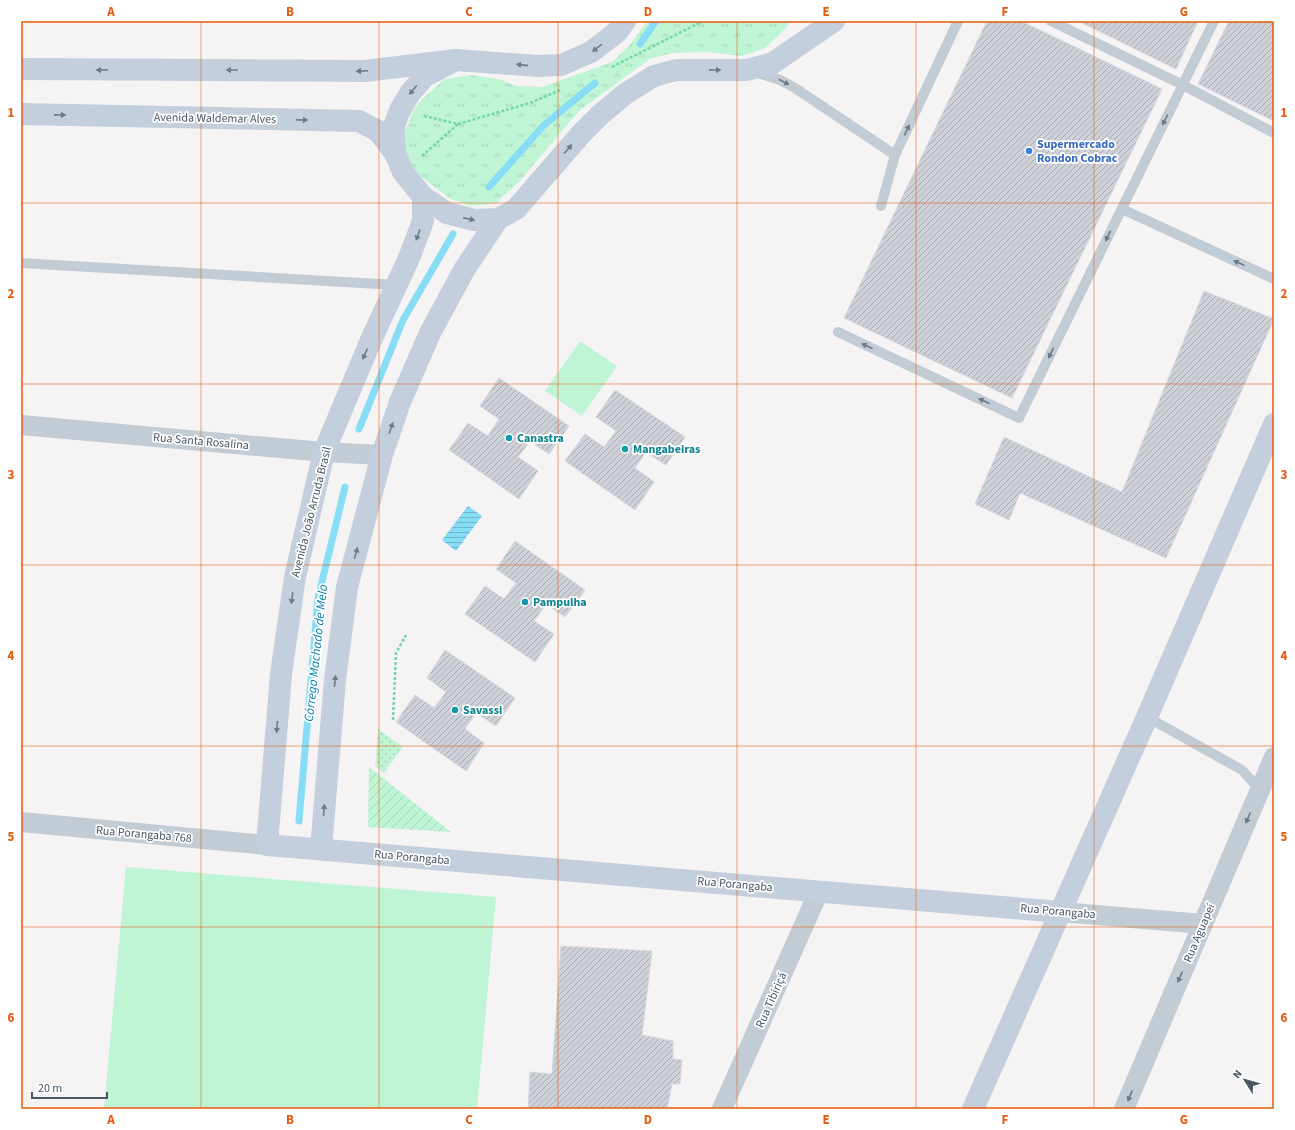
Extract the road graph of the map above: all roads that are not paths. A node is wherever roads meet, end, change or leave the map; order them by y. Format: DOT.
graph roads {
  1 [pos="625,21"];
  2 [pos="816,21"];
  3 [pos="834,21"];
  4 [pos="958,21"];
  5 [pos="1051,21"];
  6 [pos="1214,21"];
  7 [pos="802,43"];
  8 [pos="456,60"];
  9 [pos="21,69"];
  10 [pos="747,70"];
  11 [pos="1183,85"];
  12 [pos="21,114"];
  13 [pos="1274,133"];
  14 [pos="895,155"];
  15 [pos="399,163"];
  16 [pos="423,197"];
  17 [pos="881,206"];
  18 [pos="1122,209"];
  19 [pos="498,219"];
  20 [pos="21,263"];
  21 [pos="1274,279"];
  22 [pos="396,285"];
  23 [pos="838,332"];
  24 [pos="1274,424"];
  25 [pos="21,425"];
  26 [pos="324,452"];
  27 [pos="382,455"];
  28 [pos="1147,717"];
  29 [pos="1274,757"];
  30 [pos="1267,795"];
  31 [pos="21,822"];
  32 [pos="267,845"];
  33 [pos="321,849"];
  34 [pos="820,891"];
  35 [pos="1061,912"];
  36 [pos="1202,924"];
  37 [pos="722,1109"];
  38 [pos="973,1109"];
  39 [pos="1124,1109"];
  1 -- 8 [label="street, one-way"];
  2 -- 7 [label="street"];
  3 -- 7 [label="street"];
  14 -- 4 [label="lane, one-way"];
  5 -- 11 [label="lane"];
  6 -- 11 [label="lane"];
  7 -- 10 [label="street"];
  8 -- 9 [label="street, one-way"];
  8 -- 15 [label="street, one-way"];
  10 -- 14 [label="lane, one-way"];
  19 -- 10 [label="street, one-way"];
  11 -- 13 [label="lane"];
  11 -- 18 [label="lane, one-way"];
  12 -- 15 [label="street, Avenida Waldemar Alves, one-way"];
  14 -- 17 [label="lane"];
  15 -- 16 [label="street, Avenida Waldemar Alves"];
  16 -- 19 [label="street, Avenida Waldemar Alves, one-way"];
  16 -- 22 [label="street, Avenida João Arruda Brasil, one-way"];
  21 -- 18 [label="lane, one-way"];
  18 -- 23 [label="lane, one-way"];
  27 -- 19 [label="street, one-way"];
  20 -- 22 [label="lane"];
  22 -- 26 [label="street, Avenida João Arruda Brasil, one-way"];
  24 -- 28 [label="street"];
  25 -- 26 [label="street, Rua Santa Rosalina"];
  26 -- 27 [label="street, Rua Santa Rosalina"];
  26 -- 32 [label="street, Avenida João Arruda Brasil, one-way"];
  33 -- 27 [label="street, one-way"];
  28 -- 30 [label="lane"];
  28 -- 35 [label="street"];
  29 -- 30 [label="street, Rua Aguapeí"];
  30 -- 36 [label="street, Rua Aguapeí, one-way"];
  31 -- 32 [label="street, Rua Porangaba 768"];
  32 -- 33 [label="street, Rua Porangaba"];
  33 -- 34 [label="street, Rua Porangaba"];
  34 -- 35 [label="street, Rua Porangaba"];
  34 -- 37 [label="street, Rua Tibiriçá"];
  35 -- 36 [label="street, Rua Porangaba"];
  35 -- 38 [label="street"];
  36 -- 39 [label="street, Rua Aguapeí, one-way"];
}
